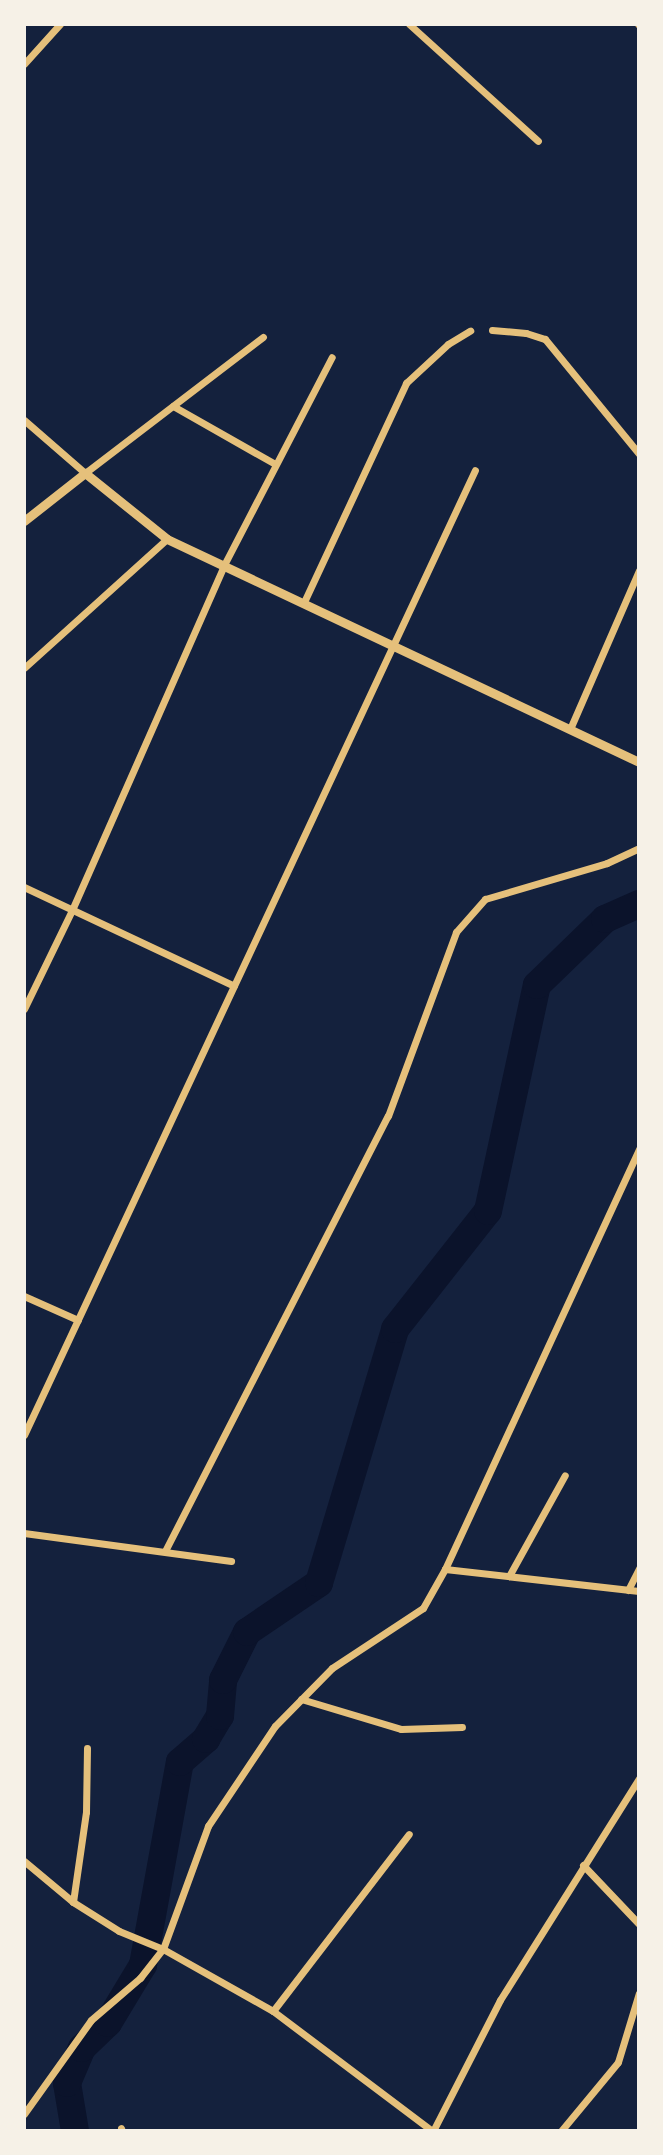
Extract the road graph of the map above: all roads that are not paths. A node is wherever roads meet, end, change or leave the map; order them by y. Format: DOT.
graph roads {
  1 [pos="60,24"];
  2 [pos="409,24"];
  3 [pos="24,64"];
  4 [pos="538,141"];
  5 [pos="492,330"];
  6 [pos="470,331"];
  7 [pos="263,337"];
  8 [pos="332,357"];
  9 [pos="173,406"];
  10 [pos="24,420"];
  11 [pos="639,454"];
  12 [pos="275,464"];
  13 [pos="475,470"];
  14 [pos="85,473"];
  15 [pos="24,521"];
  16 [pos="167,539"];
  17 [pos="224,565"];
  18 [pos="639,570"];
  19 [pos="304,602"];
  20 [pos="394,643"];
  21 [pos="24,668"];
  22 [pos="570,729"];
  23 [pos="639,762"];
  24 [pos="639,848"];
  25 [pos="24,887"];
  26 [pos="72,910"];
  27 [pos="234,986"];
  28 [pos="24,1009"];
  29 [pos="639,1149"];
  30 [pos="24,1296"];
  31 [pos="78,1320"];
  32 [pos="24,1435"];
  33 [pos="565,1475"];
  34 [pos="24,1533"];
  35 [pos="165,1551"];
  36 [pos="231,1561"];
  37 [pos="639,1568"];
  38 [pos="445,1569"];
  39 [pos="509,1576"];
  40 [pos="628,1590"];
  41 [pos="639,1591"];
  42 [pos="301,1699"];
  43 [pos="462,1727"];
  44 [pos="87,1748"];
  45 [pos="639,1778"];
  46 [pos="409,1834"];
  47 [pos="24,1861"];
  48 [pos="583,1865"];
  49 [pos="73,1902"];
  50 [pos="639,1924"];
  51 [pos="163,1949"];
  52 [pos="639,1993"];
  53 [pos="273,2011"];
  54 [pos="24,2114"];
  55 [pos="432,2131"];
  56 [pos="561,2131"];
  1 -- 3 [label="street"];
  2 -- 4 [label="street"];
  5 -- 11 [label="street"];
  6 -- 19 [label="street"];
  7 -- 9 [label="street"];
  8 -- 12 [label="street"];
  9 -- 12 [label="street"];
  9 -- 14 [label="street"];
  10 -- 14 [label="street"];
  12 -- 17 [label="street"];
  13 -- 20 [label="street"];
  14 -- 15 [label="street"];
  14 -- 16 [label="street"];
  16 -- 17 [label="street"];
  16 -- 21 [label="street"];
  17 -- 19 [label="street"];
  17 -- 26 [label="street"];
  18 -- 22 [label="street"];
  19 -- 20 [label="street"];
  20 -- 22 [label="street"];
  20 -- 27 [label="street"];
  22 -- 23 [label="street"];
  24 -- 35 [label="street"];
  25 -- 26 [label="street"];
  26 -- 27 [label="street"];
  26 -- 28 [label="street"];
  27 -- 31 [label="street"];
  29 -- 38 [label="street"];
  30 -- 31 [label="street"];
  31 -- 32 [label="street"];
  33 -- 39 [label="street"];
  34 -- 35 [label="street"];
  35 -- 36 [label="street"];
  37 -- 40 [label="street"];
  38 -- 39 [label="street"];
  38 -- 42 [label="street"];
  39 -- 40 [label="street"];
  40 -- 41 [label="street"];
  42 -- 43 [label="street"];
  42 -- 51 [label="street"];
  44 -- 49 [label="street"];
  45 -- 48 [label="street"];
  46 -- 53 [label="street"];
  47 -- 49 [label="street"];
  48 -- 50 [label="street"];
  48 -- 55 [label="street"];
  49 -- 51 [label="street"];
  51 -- 53 [label="street"];
  51 -- 54 [label="street"];
  52 -- 56 [label="street"];
  53 -- 55 [label="street"];
}
